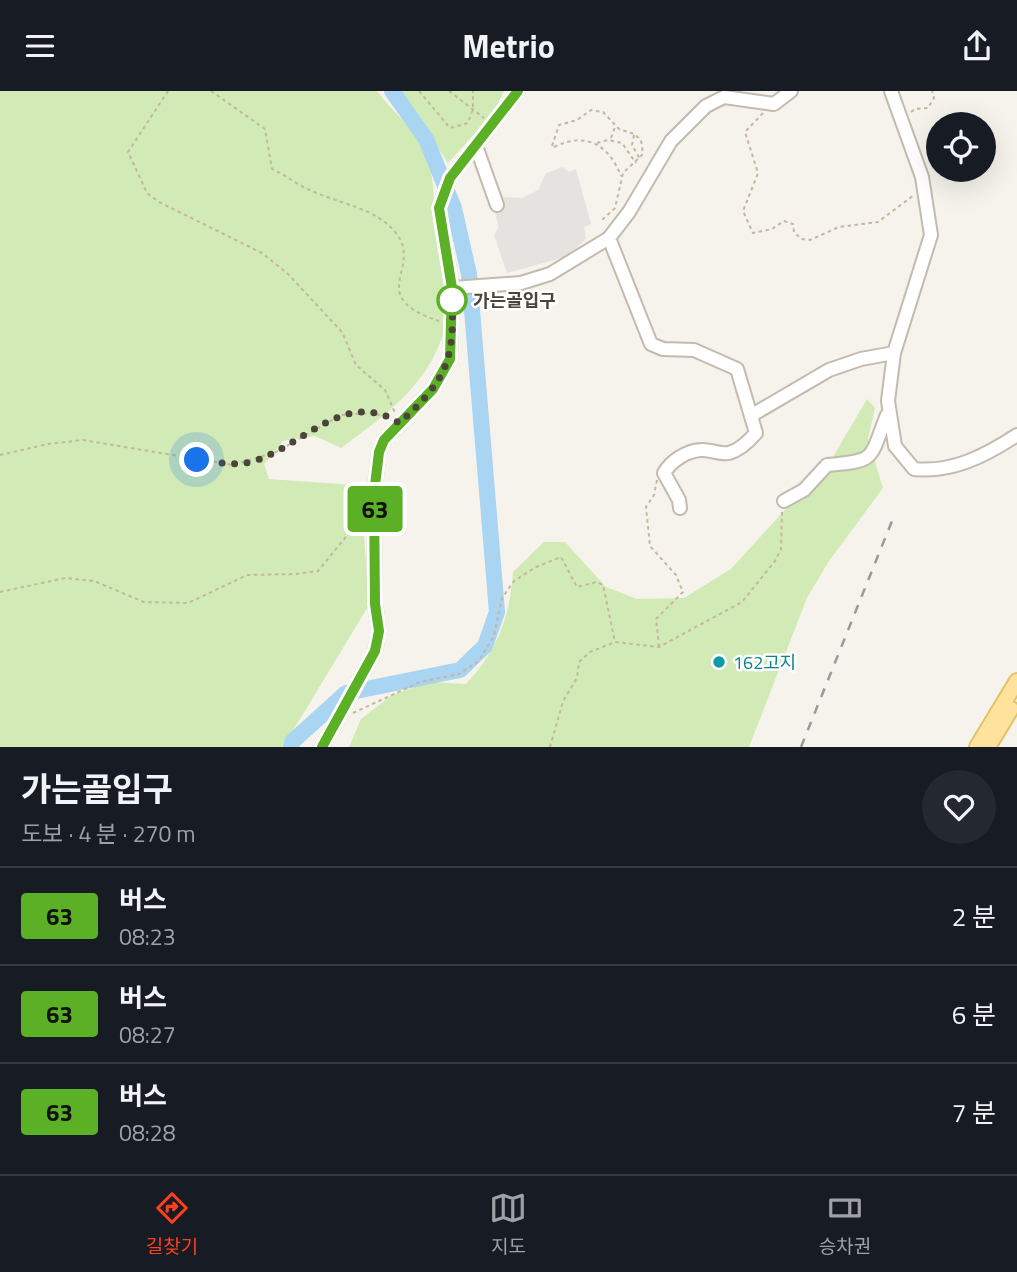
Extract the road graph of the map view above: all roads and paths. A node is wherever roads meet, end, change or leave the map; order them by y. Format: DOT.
graph roads {
  1 [pos="167,91"];
  2 [pos="211,91"];
  3 [pos="419,91"];
  4 [pos="449,91"];
  5 [pos="473,91"];
  6 [pos="517,91"];
  7 [pos="791,91"];
  8 [pos="891,91"];
  9 [pos="932,91"];
  10 [pos="778,102"];
  11 [pos="472,109"];
  12 [pos="487,120"];
  13 [pos="904,124"];
  14 [pos="615,125"];
  15 [pos="634,134"];
  16 [pos="610,140"];
  17 [pos="597,143"];
  18 [pos="476,146"];
  19 [pos="640,159"];
  20 [pos="636,163"];
  21 [pos="622,177"];
  22 [pos="925,191"];
  23 [pos="497,205"];
  24 [pos="601,220"];
  25 [pos="609,238"];
  26 [pos="455,288"];
  27 [pos="453,325"];
  28 [pos="894,353"];
  29 [pos="888,412"];
  30 [pos="752,415"];
  31 [pos="399,423"];
  32 [pos="1017,435"];
  33 [pos="0,455"];
  34 [pos="664,473"];
  35 [pos="784,501"];
  36 [pos="680,508"];
  37 [pos="365,513"];
  38 [pos="0,592"];
  39 [pos="615,642"];
  40 [pos="659,647"];
  41 [pos="1017,681"];
  42 [pos="1017,699"];
  43 [pos="336,720"];
  44 [pos="321,747"];
  45 [pos="550,747"];
  46 [pos="977,747"];
  47 [pos="988,747"];
  1 -- 31 [label="path"];
  2 -- 27 [label="path"];
  3 -- 11 [label="path"];
  4 -- 11 [label="path"];
  5 -- 11 [label="path"];
  6 -- 18 [label="street"];
  7 -- 10 [label="street"];
  8 -- 13 [label="street"];
  9 -- 13 [label="path"];
  10 -- 22 [label="path"];
  10 -- 25 [label="street"];
  11 -- 12 [label="path"];
  13 -- 22 [label="street"];
  14 -- 15 [label="path"];
  14 -- 16 [label="path"];
  14 -- 17 [label="path"];
  15 -- 19 [label="path"];
  15 -- 19 [label="path"];
  16 -- 17 [label="path"];
  16 -- 20 [label="path"];
  17 -- 21 [label="path"];
  18 -- 23 [label="street"];
  18 -- 26 [label="street"];
  19 -- 20 [label="path"];
  20 -- 21 [label="path"];
  21 -- 24 [label="path"];
  22 -- 28 [label="street"];
  25 -- 26 [label="street"];
  25 -- 30 [label="street"];
  26 -- 27 [label="street"];
  27 -- 31 [label="street"];
  28 -- 29 [label="street"];
  28 -- 30 [label="street"];
  29 -- 32 [label="street"];
  29 -- 35 [label="street"];
  30 -- 34 [label="street"];
  31 -- 33 [label="path"];
  31 -- 43 [label="street"];
  34 -- 36 [label="street"];
  34 -- 40 [label="path"];
  35 -- 40 [label="path"];
  37 -- 38 [label="path"];
  39 -- 40 [label="path"];
  39 -- 43 [label="path"];
  39 -- 45 [label="path"];
  41 -- 46 [label="main road"];
  42 -- 47 [label="main road"];
  43 -- 44 [label="street"];
}
